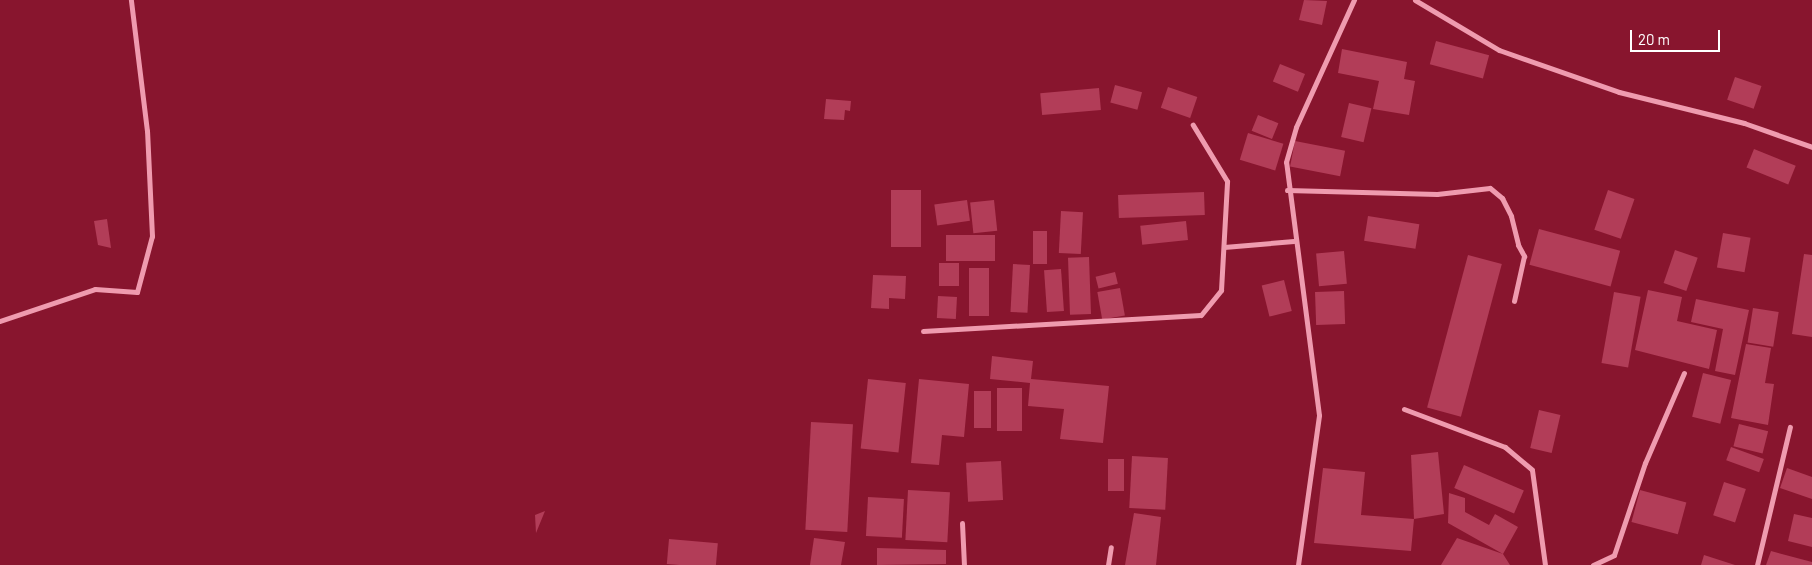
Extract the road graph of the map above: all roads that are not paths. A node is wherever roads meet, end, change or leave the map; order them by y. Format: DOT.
graph roads {
  1 [pos="131,0"];
  2 [pos="1354,0"];
  3 [pos="1414,0"];
  4 [pos="1193,125"];
  5 [pos="1812,147"];
  6 [pos="1287,190"];
  7 [pos="1294,241"];
  8 [pos="1224,247"];
  9 [pos="1514,301"];
  10 [pos="0,321"];
  11 [pos="922,331"];
  12 [pos="1684,373"];
  13 [pos="1404,409"];
  14 [pos="1790,427"];
  15 [pos="962,523"];
  16 [pos="1111,547"];
  17 [pos="964,565"];
  18 [pos="1108,565"];
  19 [pos="1298,565"];
  20 [pos="1545,565"];
  21 [pos="1593,565"];
  22 [pos="1757,565"];
  1 -- 10 [label="street"];
  2 -- 6 [label="street"];
  3 -- 5 [label="street"];
  4 -- 8 [label="street"];
  6 -- 7 [label="street"];
  6 -- 9 [label="street"];
  7 -- 8 [label="street"];
  7 -- 19 [label="street"];
  8 -- 11 [label="street"];
  12 -- 21 [label="street"];
  13 -- 20 [label="street"];
  14 -- 22 [label="street"];
  15 -- 17 [label="street"];
  16 -- 18 [label="street"];
}
